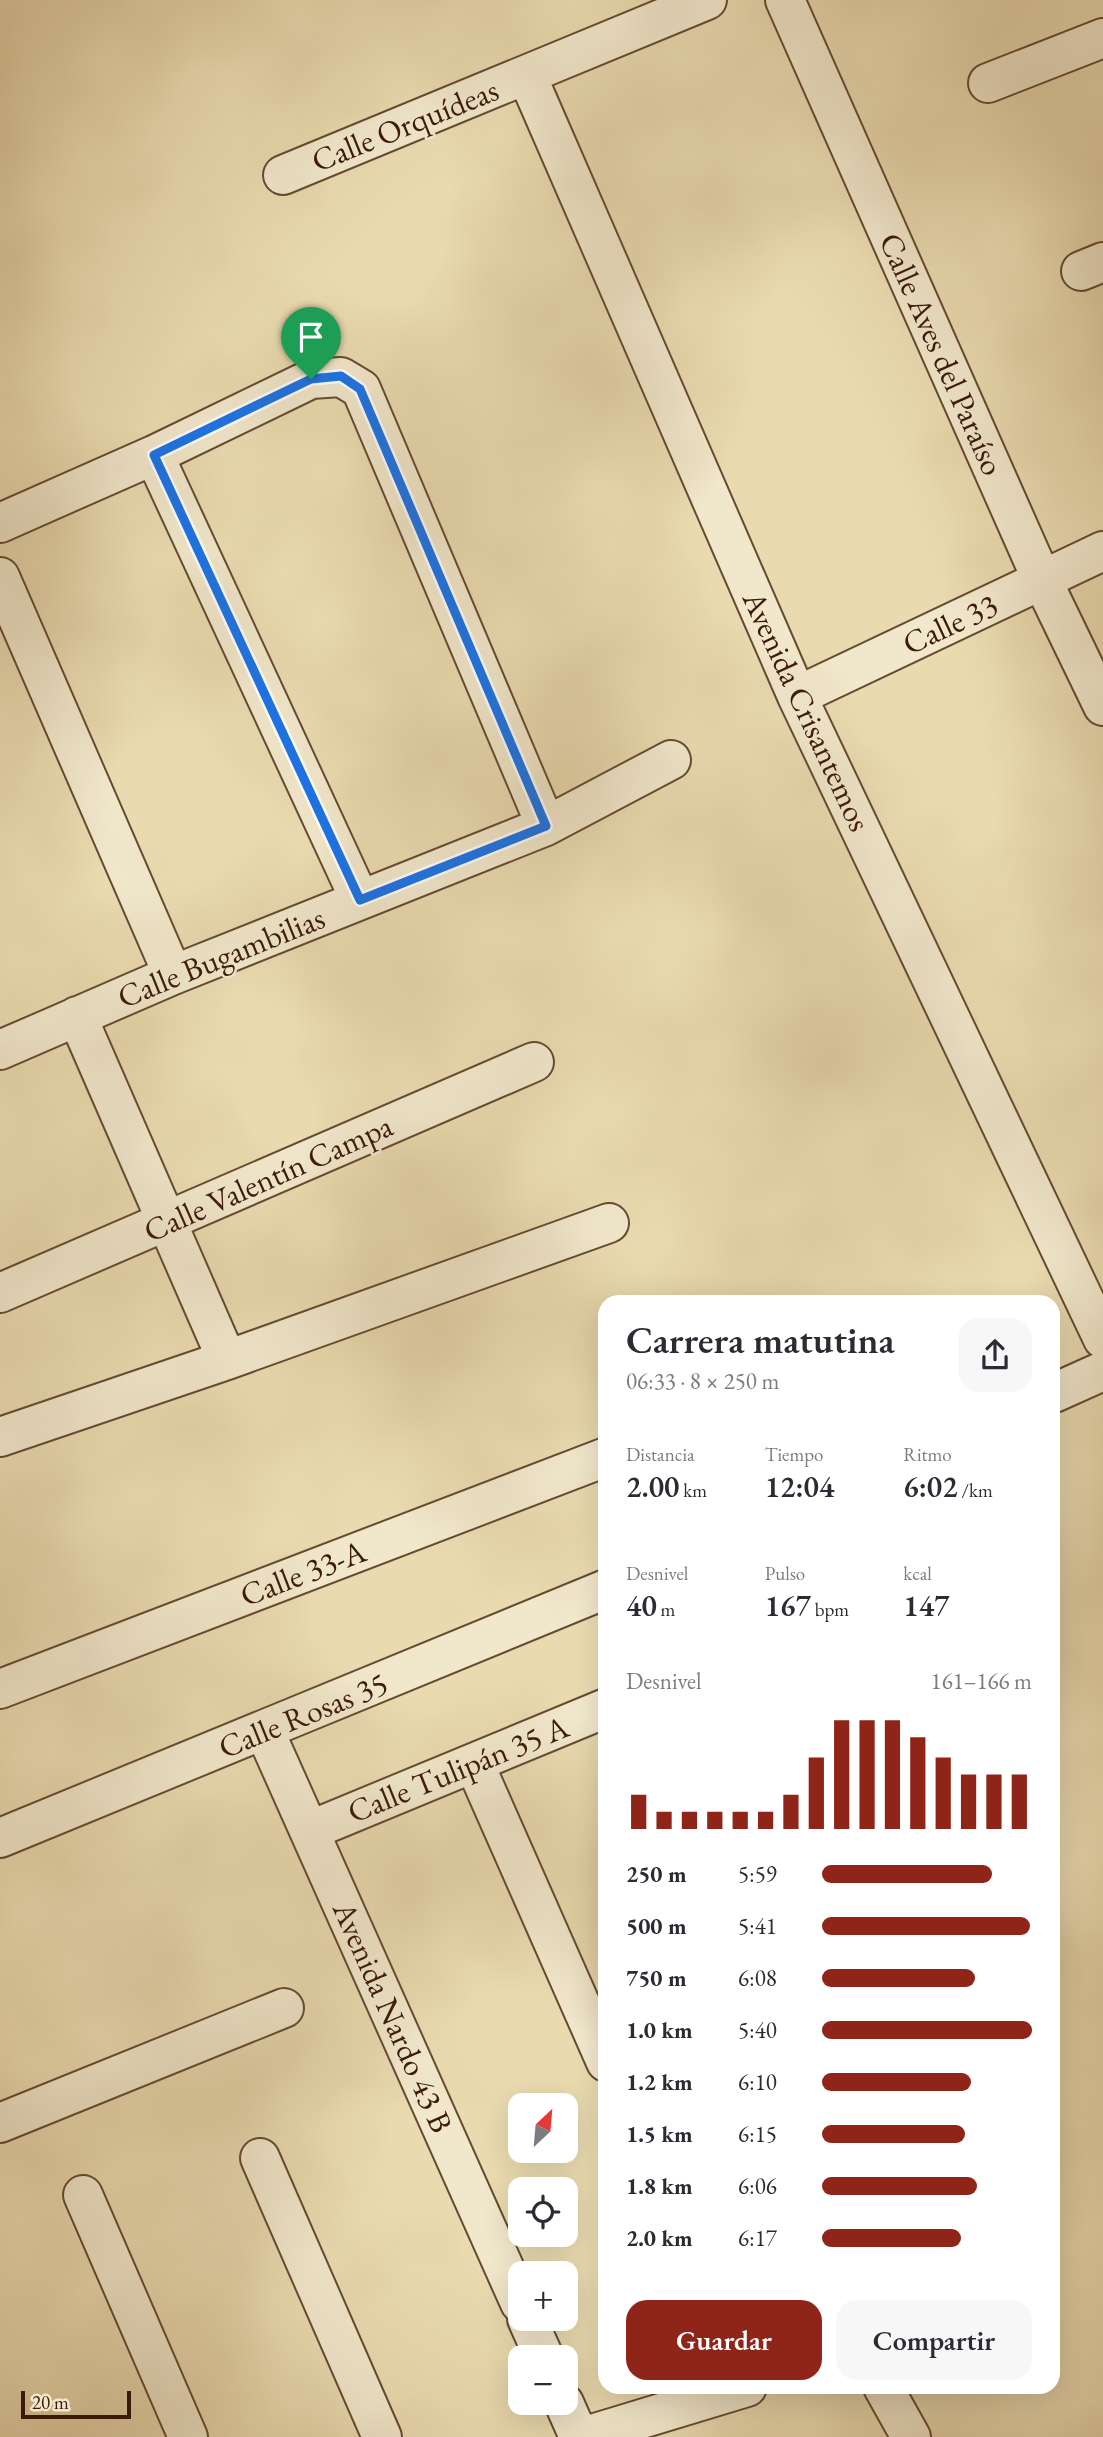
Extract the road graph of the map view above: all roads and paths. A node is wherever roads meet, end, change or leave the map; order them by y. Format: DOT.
graph roads {
  1 [pos="708,0"];
  2 [pos="785,0"];
  3 [pos="1103,38"];
  4 [pos="527,76"];
  5 [pos="988,83"];
  6 [pos="283,175"];
  7 [pos="154,455"];
  8 [pos="0,523"];
  9 [pos="1103,551"];
  10 [pos="0,577"];
  11 [pos="1042,580"];
  12 [pos="797,696"];
  13 [pos="1103,706"];
  14 [pos="671,760"];
  15 [pos="546,826"];
  16 [pos="360,900"];
  17 [pos="173,975"];
  18 [pos="77,1016"];
  19 [pos="0,1050"];
  20 [pos="534,1062"];
  21 [pos="168,1222"];
  22 [pos="610,1223"];
  23 [pos="0,1293"];
  24 [pos="1103,1339"];
  25 [pos="226,1360"];
  26 [pos="1103,1371"];
  27 [pos="1060,1390"];
  28 [pos="0,1437"];
  29 [pos="598,1460"];
  30 [pos="598,1592"];
  31 [pos="0,1689"];
  32 [pos="598,1711"];
  33 [pos="265,1732"];
  34 [pos="474,1763"];
  35 [pos="311,1830"];
  36 [pos="0,1838"];
  37 [pos="284,2008"];
  38 [pos="598,2044"];
  39 [pos="0,2123"];
  40 [pos="260,2158"];
  41 [pos="83,2194"];
  42 [pos="508,2276"];
  43 [pos="724,2394"];
  44 [pos="887,2394"];
  45 [pos="570,2415"];
  46 [pos="188,2437"];
  47 [pos="382,2437"];
  48 [pos="580,2437"];
  49 [pos="911,2437"];
  1 -- 4 [label="street, Calle Orquídeas"];
  2 -- 11 [label="street, Calle Aves del Paraíso"];
  3 -- 5 [label="street"];
  4 -- 6 [label="street, Calle Orquídeas"];
  4 -- 12 [label="street, Avenida Crisantemos"];
  7 -- 8 [label="street"];
  7 -- 15 [label="street"];
  7 -- 16 [label="street"];
  9 -- 11 [label="street, Calle 33"];
  10 -- 17 [label="street"];
  11 -- 12 [label="street, Calle 33"];
  11 -- 13 [label="street, Calle Aves del Paraíso"];
  12 -- 24 [label="street, Avenida Crisantemos"];
  14 -- 15 [label="street, Calle Bugambilias"];
  15 -- 16 [label="street, Calle Bugambilias"];
  16 -- 17 [label="street, Calle Bugambilias"];
  17 -- 18 [label="street, Calle Bugambilias"];
  18 -- 19 [label="street, Calle Bugambilias"];
  18 -- 21 [label="street"];
  20 -- 21 [label="street, Calle Valentín Campa"];
  21 -- 23 [label="street, Calle Valentín Campa"];
  21 -- 25 [label="street"];
  22 -- 25 [label="street"];
  25 -- 28 [label="street"];
  26 -- 27 [label="street"];
  29 -- 31 [label="street, Calle 33-A"];
  30 -- 33 [label="street, Calle Rosas 35"];
  32 -- 34 [label="street, Calle Tulipán 35 A"];
  33 -- 35 [label="street, Avenida Nardo 43 B"];
  33 -- 36 [label="street, Calle Rosas 35"];
  34 -- 35 [label="street, Calle Tulipán 35 A"];
  34 -- 38 [label="street"];
  35 -- 42 [label="street, Avenida Nardo 43 B"];
  37 -- 39 [label="street"];
  40 -- 47 [label="street"];
  41 -- 46 [label="street"];
  43 -- 48 [label="street"];
  44 -- 49 [label="street"];
  45 -- 48 [label="street"];
}
